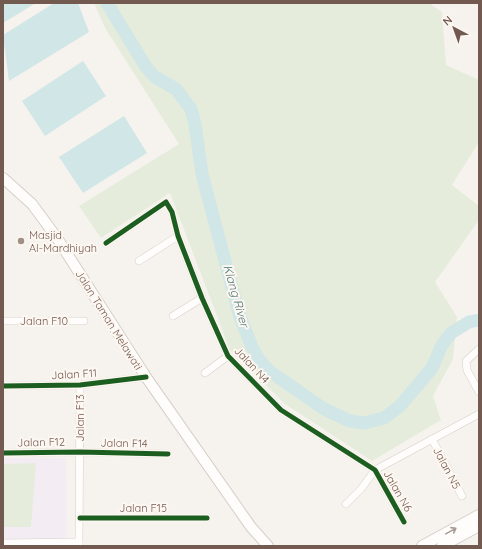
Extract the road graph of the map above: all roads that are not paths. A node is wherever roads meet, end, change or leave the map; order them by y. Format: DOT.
graph roads {
  1 [pos="3,178"];
  2 [pos="178,236"];
  3 [pos="106,243"];
  4 [pos="139,262"];
  5 [pos="202,298"];
  6 [pos="172,316"];
  7 [pos="3,321"];
  8 [pos="84,321"];
  9 [pos="479,349"];
  10 [pos="228,356"];
  11 [pos="205,373"];
  12 [pos="146,377"];
  13 [pos="80,385"];
  14 [pos="3,386"];
  15 [pos="479,392"];
  16 [pos="479,414"];
  17 [pos="432,439"];
  18 [pos="80,452"];
  19 [pos="3,453"];
  20 [pos="168,454"];
  21 [pos="374,470"];
  22 [pos="462,496"];
  23 [pos="346,504"];
  24 [pos="479,515"];
  25 [pos="80,518"];
  26 [pos="207,518"];
  27 [pos="404,522"];
  28 [pos="479,526"];
  29 [pos="251,527"];
  30 [pos="3,543"];
  31 [pos="80,544"];
  32 [pos="260,546"];
  33 [pos="268,546"];
  34 [pos="422,546"];
  35 [pos="442,546"];
  1 -- 12 [label="main road, Jalan Taman Melawati"];
  2 -- 3 [label="street, Jalan N4"];
  2 -- 4 [label="street"];
  2 -- 5 [label="street, Jalan N4"];
  5 -- 6 [label="street"];
  5 -- 10 [label="street, Jalan N4"];
  7 -- 8 [label="street, Jalan F10"];
  9 -- 15 [label="street"];
  10 -- 11 [label="street"];
  10 -- 21 [label="street, Jalan N4"];
  12 -- 13 [label="street, Jalan F11"];
  12 -- 29 [label="main road, Jalan Taman Melawati"];
  13 -- 14 [label="street, Jalan F11"];
  13 -- 18 [label="street, Jalan F13"];
  16 -- 17 [label="street"];
  17 -- 21 [label="street"];
  17 -- 22 [label="street, Jalan N5"];
  18 -- 19 [label="street, Jalan F12"];
  18 -- 20 [label="street, Jalan F14"];
  18 -- 25 [label="street, Jalan F13"];
  21 -- 23 [label="street"];
  21 -- 27 [label="street, Jalan N6"];
  34 -- 24 [label="main road, one-way"];
  25 -- 26 [label="street, Jalan F15"];
  25 -- 31 [label="street, Jalan F13"];
  28 -- 35 [label="main road"];
  29 -- 32 [label="main road, Jalan Taman Melawati"];
  29 -- 33 [label="main road, Jalan Taman Melawati"];
  30 -- 31 [label="street"];
}
